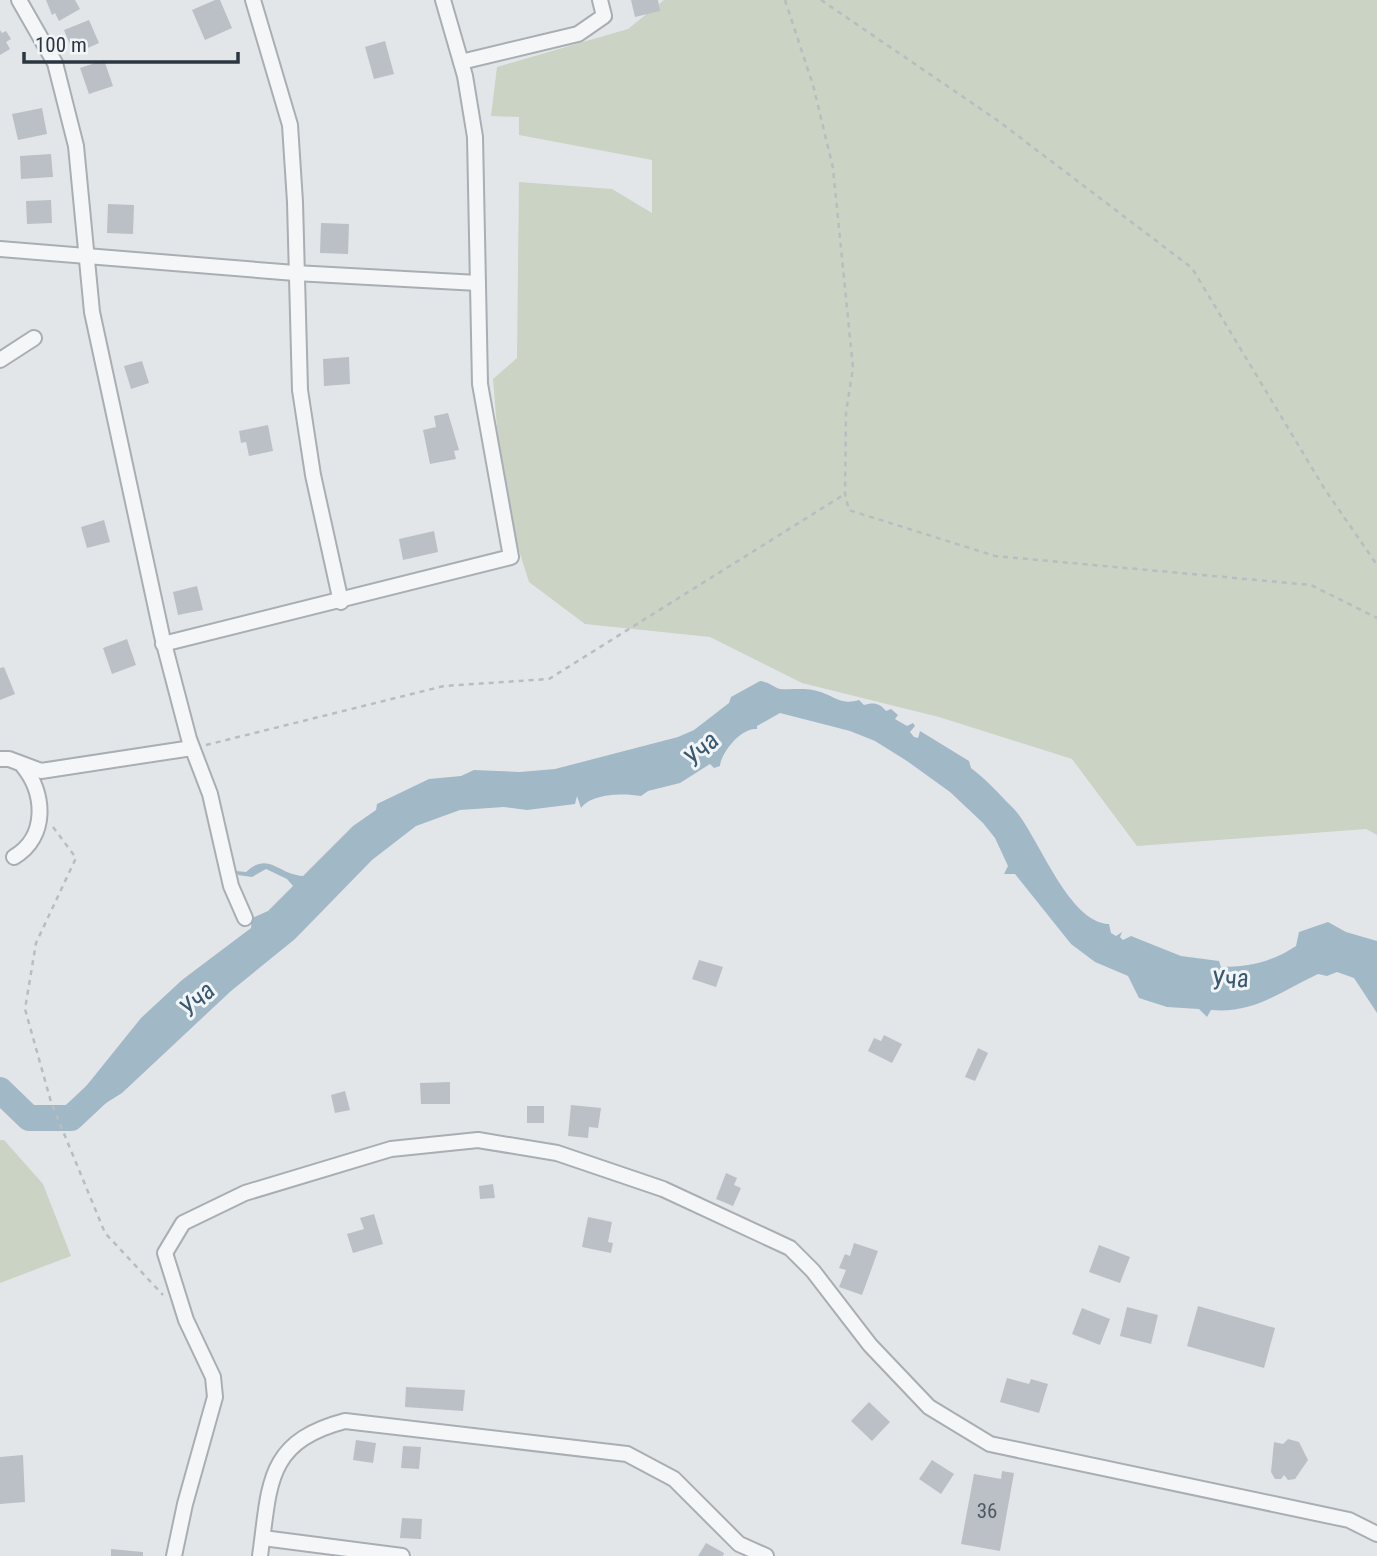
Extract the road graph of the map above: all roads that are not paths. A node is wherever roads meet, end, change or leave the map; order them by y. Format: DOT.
graph roads {
  1 [pos="19,0"];
  2 [pos="253,0"];
  3 [pos="443,0"];
  4 [pos="600,0"];
  5 [pos="461,62"];
  6 [pos="0,248"];
  7 [pos="88,256"];
  8 [pos="295,273"];
  9 [pos="478,284"];
  10 [pos="34,338"];
  11 [pos="0,360"];
  12 [pos="341,601"];
  13 [pos="163,644"];
  14 [pos="192,748"];
  15 [pos="0,759"];
  16 [pos="22,765"];
  17 [pos="14,857"];
  18 [pos="245,918"];
  19 [pos="1377,1534"];
  20 [pos="263,1538"];
  21 [pos="174,1556"];
  22 [pos="260,1556"];
  23 [pos="402,1556"];
  24 [pos="766,1556"];
  1 -- 7 [label="street"];
  2 -- 8 [label="street"];
  3 -- 5 [label="street"];
  4 -- 5 [label="street"];
  5 -- 9 [label="street"];
  6 -- 7 [label="street"];
  7 -- 8 [label="street"];
  7 -- 13 [label="street"];
  8 -- 9 [label="street"];
  8 -- 12 [label="street"];
  9 -- 12 [label="street"];
  10 -- 11 [label="street"];
  12 -- 13 [label="street"];
  13 -- 14 [label="street"];
  14 -- 16 [label="street"];
  14 -- 18 [label="street"];
  15 -- 16 [label="street"];
  16 -- 17 [label="street"];
  19 -- 21 [label="street"];
  20 -- 22 [label="street"];
  20 -- 23 [label="street"];
  20 -- 24 [label="street"];
}
